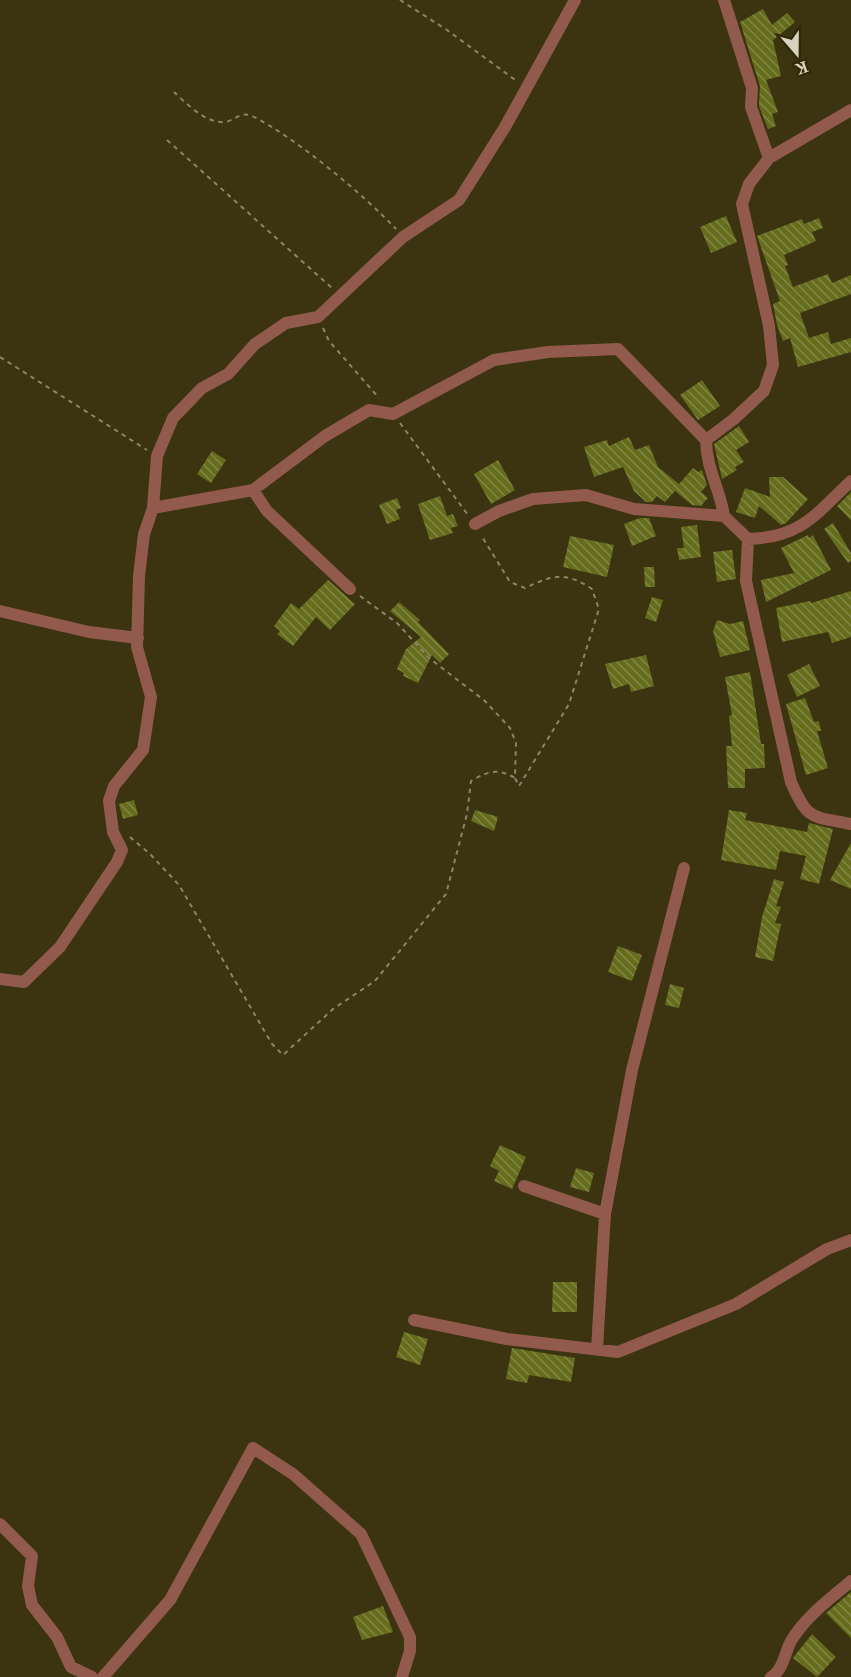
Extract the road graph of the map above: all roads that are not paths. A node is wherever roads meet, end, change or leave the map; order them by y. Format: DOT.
graph roads {
  1 [pos="575,0"];
  2 [pos="724,0"];
  3 [pos="851,110"];
  4 [pos="769,158"];
  5 [pos="706,440"];
  6 [pos="851,481"];
  7 [pos="253,490"];
  8 [pos="153,508"];
  9 [pos="723,516"];
  10 [pos="475,524"];
  11 [pos="748,539"];
  12 [pos="350,589"];
  13 [pos="0,611"];
  14 [pos="138,638"];
  15 [pos="851,824"];
  16 [pos="684,868"];
  17 [pos="0,979"];
  18 [pos="524,1186"];
  19 [pos="605,1214"];
  20 [pos="851,1240"];
  21 [pos="414,1320"];
  22 [pos="597,1349"];
  23 [pos="0,1524"];
  24 [pos="851,1581"];
  25 [pos="92,1677"];
  26 [pos="103,1677"];
  27 [pos="402,1677"];
  28 [pos="771,1677"];
  1 -- 8 [label="street"];
  2 -- 4 [label="street"];
  3 -- 4 [label="street"];
  4 -- 5 [label="street"];
  5 -- 7 [label="street"];
  5 -- 9 [label="street"];
  6 -- 11 [label="street"];
  7 -- 8 [label="street"];
  7 -- 12 [label="street"];
  8 -- 14 [label="street"];
  9 -- 10 [label="street"];
  9 -- 11 [label="street"];
  11 -- 15 [label="street"];
  13 -- 14 [label="street"];
  14 -- 17 [label="street"];
  16 -- 19 [label="street"];
  18 -- 19 [label="street"];
  19 -- 22 [label="street"];
  20 -- 22 [label="street"];
  21 -- 22 [label="street"];
  23 -- 25 [label="street"];
  24 -- 28 [label="street"];
  26 -- 27 [label="street"];
}
